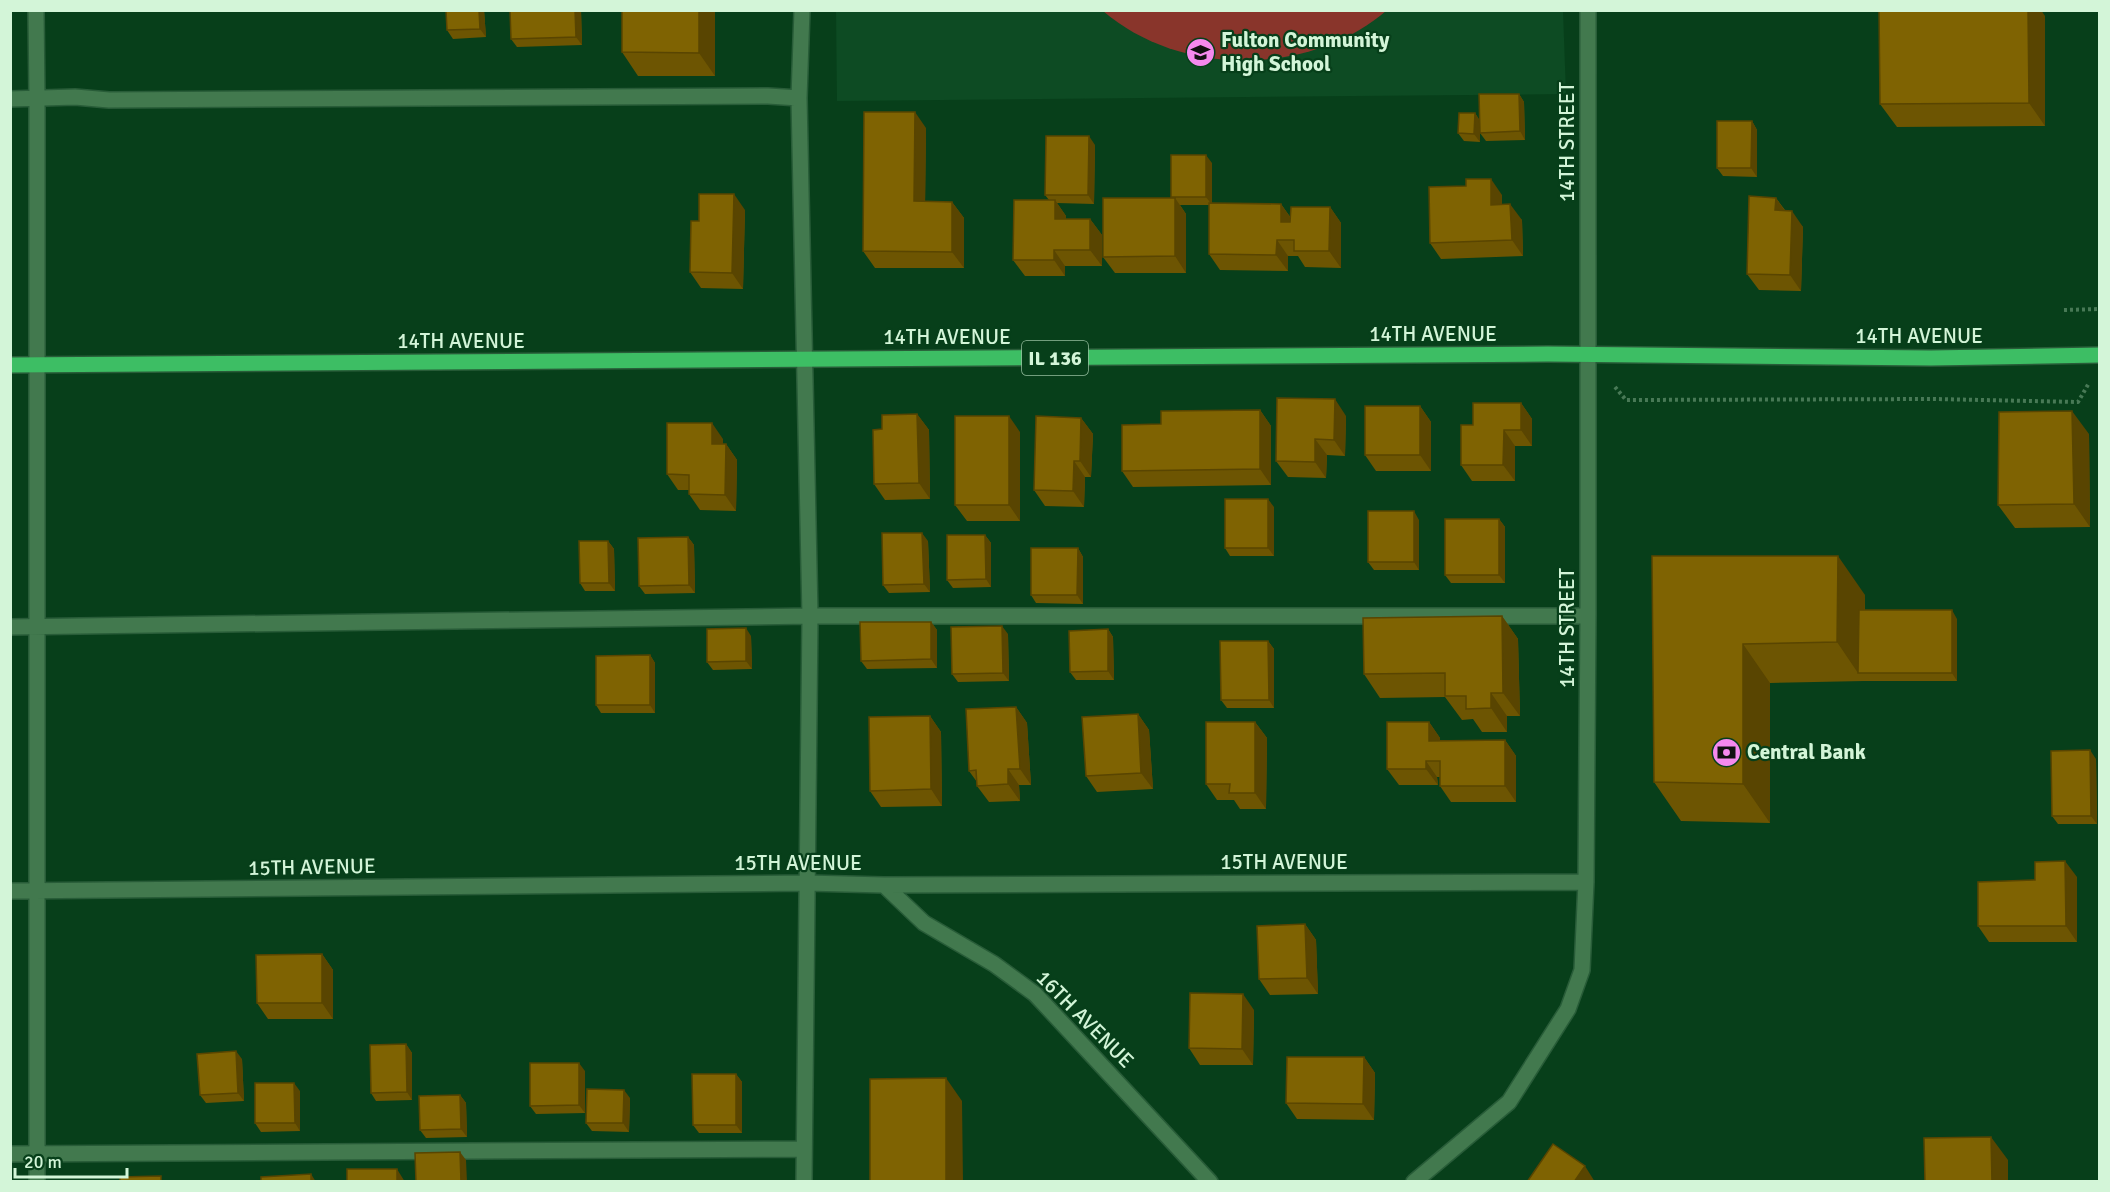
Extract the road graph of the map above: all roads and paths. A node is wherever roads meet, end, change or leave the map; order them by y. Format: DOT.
graph roads {
  1 [pos="36,10"];
  2 [pos="802,10"];
  3 [pos="1588,10"];
  4 [pos="799,98"];
  5 [pos="10,99"];
  6 [pos="38,99"];
  7 [pos="2100,309"];
  8 [pos="2064,310"];
  9 [pos="1588,354"];
  10 [pos="2100,355"];
  11 [pos="803,359"];
  12 [pos="10,365"];
  13 [pos="38,365"];
  14 [pos="2078,402"];
  15 [pos="810,616"];
  16 [pos="1588,616"];
  17 [pos="37,626"];
  18 [pos="10,627"];
  19 [pos="1586,882"];
  20 [pos="807,883"];
  21 [pos="884,885"];
  22 [pos="10,891"];
  23 [pos="36,891"];
  24 [pos="803,1149"];
  25 [pos="10,1154"];
  26 [pos="37,1154"];
  27 [pos="36,1182"];
  28 [pos="804,1182"];
  29 [pos="1210,1182"];
  30 [pos="1414,1182"];
  1 -- 6 [label="street"];
  2 -- 4 [label="street"];
  3 -- 9 [label="street, 14TH STREET"];
  4 -- 6 [label="street"];
  4 -- 11 [label="street"];
  5 -- 6 [label="street"];
  6 -- 13 [label="street"];
  7 -- 8 [label="path"];
  9 -- 10 [label="main road, 14TH AVENUE / IL 136"];
  9 -- 11 [label="main road, 14TH AVENUE / IL 136"];
  9 -- 14 [label="path"];
  9 -- 16 [label="street, 14TH STREET"];
  11 -- 13 [label="main road, 14TH AVENUE / IL 136"];
  11 -- 15 [label="street"];
  12 -- 13 [label="main road, 14TH AVENUE / IL 136"];
  13 -- 17 [label="street"];
  15 -- 16 [label="street"];
  15 -- 17 [label="street"];
  15 -- 20 [label="street"];
  16 -- 19 [label="street, 14TH STREET"];
  17 -- 18 [label="street"];
  17 -- 23 [label="street"];
  19 -- 21 [label="street, 15TH AVENUE"];
  19 -- 30 [label="street, 14TH STREET"];
  20 -- 21 [label="street, 15TH AVENUE"];
  20 -- 23 [label="street, 15TH AVENUE"];
  20 -- 24 [label="street"];
  21 -- 29 [label="street, 16TH AVENUE"];
  22 -- 23 [label="street, 15TH AVENUE"];
  23 -- 26 [label="street"];
  24 -- 26 [label="street"];
  24 -- 28 [label="street"];
  25 -- 26 [label="street"];
  26 -- 27 [label="street"];
}
